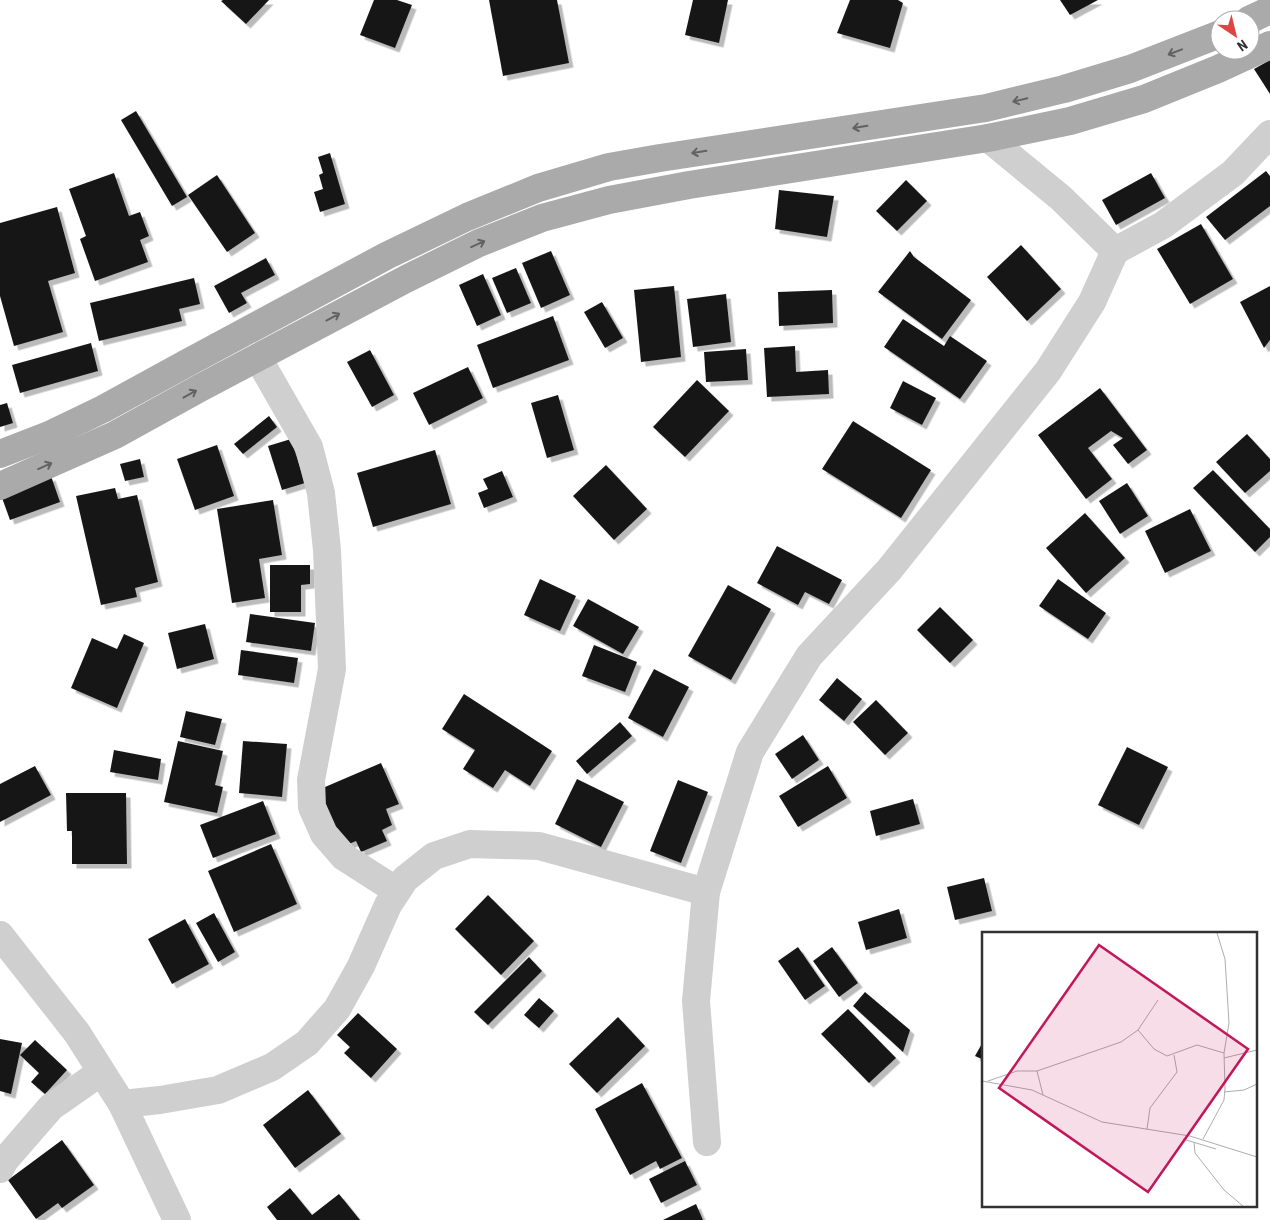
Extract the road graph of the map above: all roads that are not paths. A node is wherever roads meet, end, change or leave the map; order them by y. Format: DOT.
graph roads {
  1 [pos="1210,38"];
  2 [pos="1270,45"];
  3 [pos="1270,134"];
  4 [pos="988,138"];
  5 [pos="1115,250"];
  6 [pos="258,358"];
  7 [pos="0,454"];
  8 [pos="0,486"];
  9 [pos="397,891"];
  10 [pos="706,892"];
  11 [pos="0,935"];
  12 [pos="101,1072"];
  13 [pos="122,1104"];
  14 [pos="707,1142"];
  15 [pos="0,1169"];
  16 [pos="177,1220"];
  1 -- 7 [label="main road, one-way"];
  2 -- 4 [label="main road"];
  3 -- 5 [label="street"];
  4 -- 5 [label="street"];
  6 -- 4 [label="main road, one-way"];
  5 -- 10 [label="street"];
  8 -- 6 [label="main road, one-way"];
  6 -- 9 [label="street"];
  9 -- 10 [label="street"];
  9 -- 13 [label="street"];
  10 -- 14 [label="street"];
  11 -- 12 [label="street"];
  12 -- 13 [label="street"];
  12 -- 15 [label="street"];
  13 -- 16 [label="street"];
}
